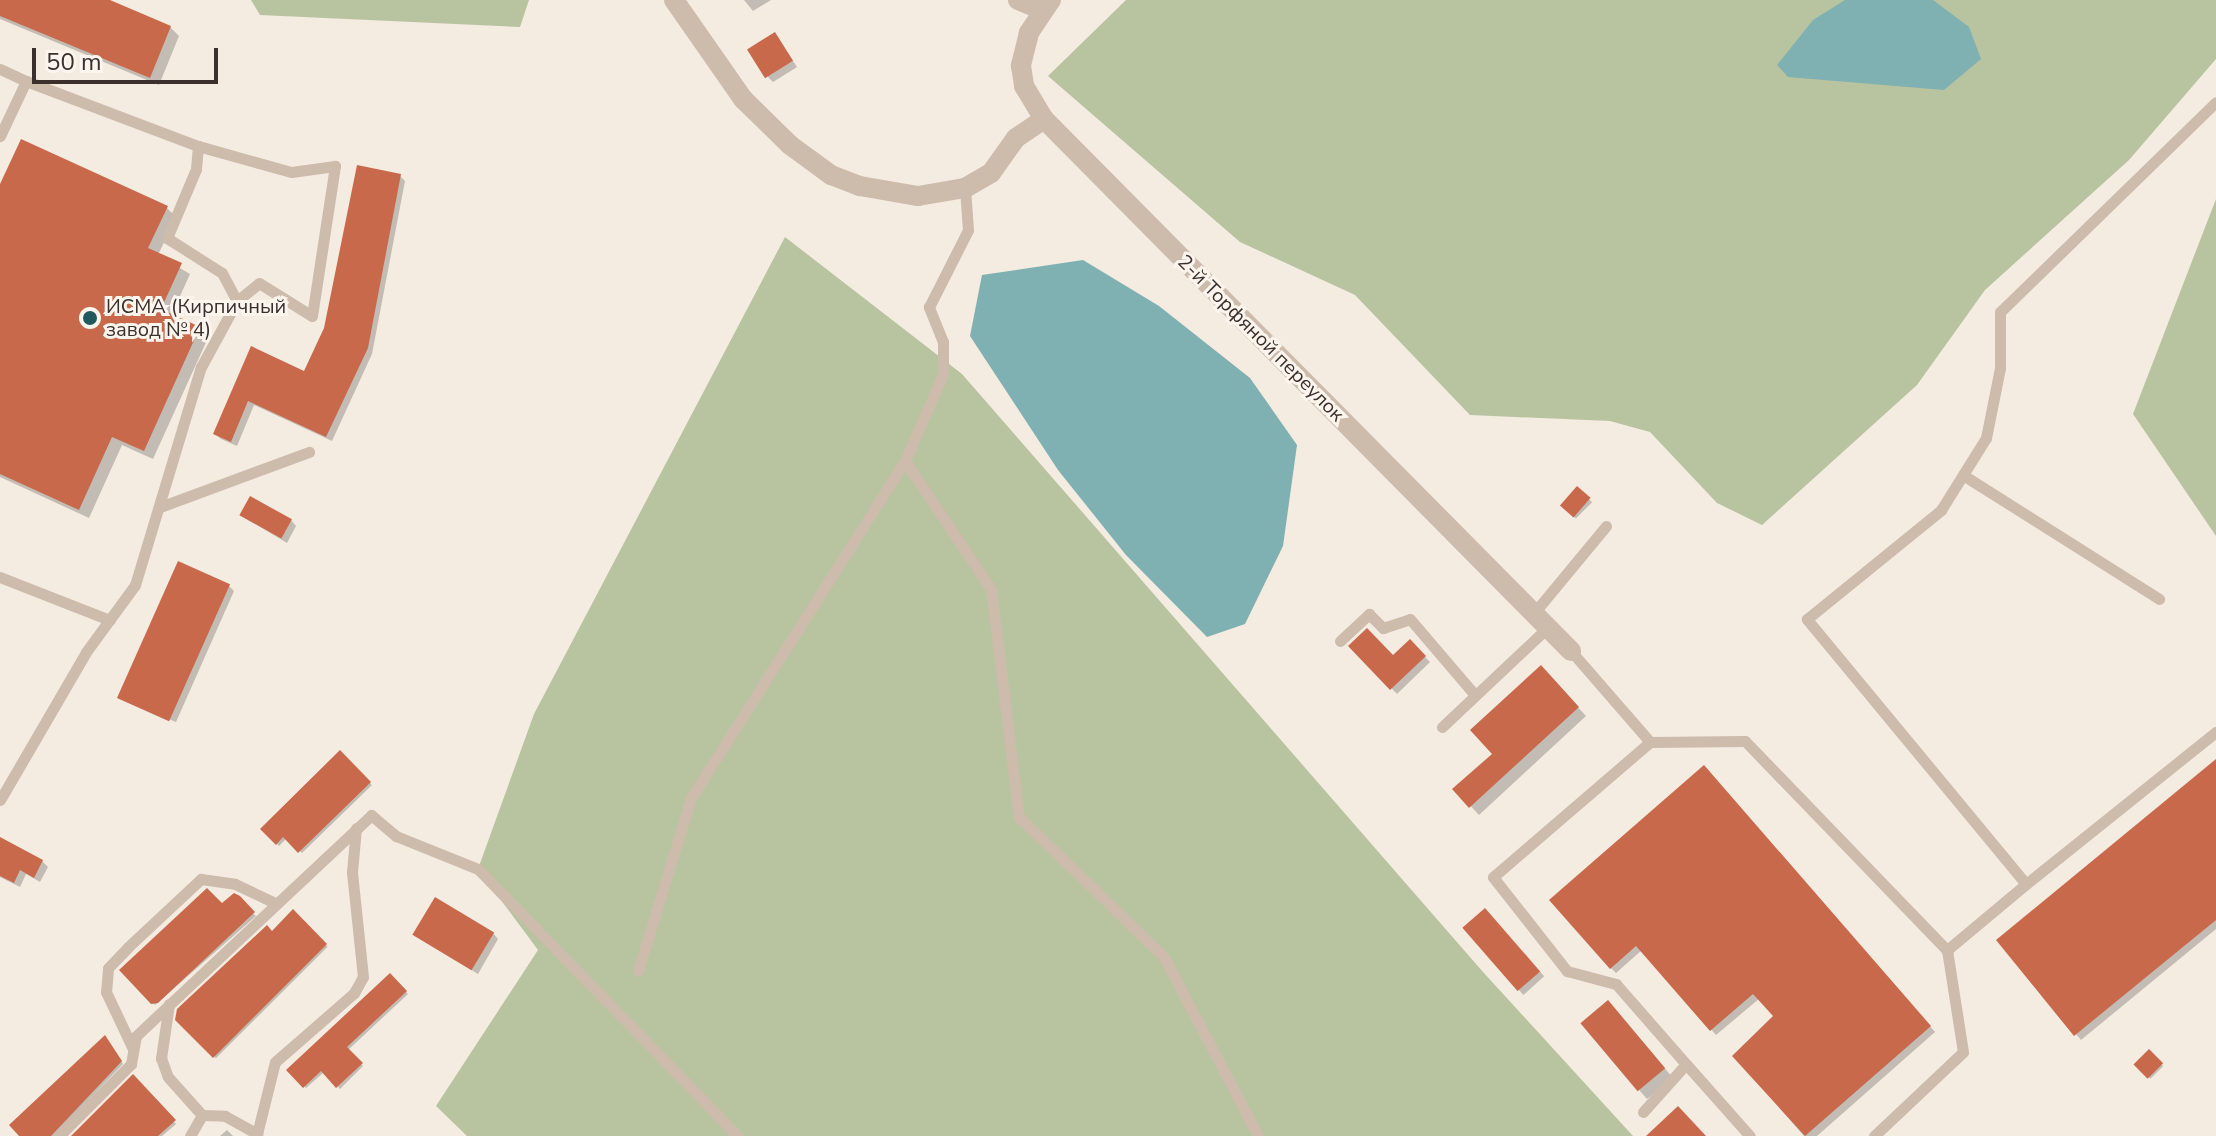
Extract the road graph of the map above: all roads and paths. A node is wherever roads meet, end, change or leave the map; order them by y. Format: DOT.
graph roads {
  1 [pos="674,0"];
  2 [pos="1018,0"];
  3 [pos="1047,5"];
  4 [pos="0,69"];
  5 [pos="26,81"];
  6 [pos="2216,102"];
  7 [pos="1044,119"];
  8 [pos="0,136"];
  9 [pos="198,146"];
  10 [pos="965,188"];
  11 [pos="237,301"];
  12 [pos="309,452"];
  13 [pos="905,461"];
  14 [pos="1963,475"];
  15 [pos="160,507"];
  16 [pos="1606,526"];
  17 [pos="0,577"];
  18 [pos="2159,599"];
  19 [pos="110,620"];
  20 [pos="1541,620"];
  21 [pos="1340,641"];
  22 [pos="1571,651"];
  23 [pos="1475,695"];
  24 [pos="1442,727"];
  25 [pos="2216,732"];
  26 [pos="1650,742"];
  27 [pos="0,800"];
  28 [pos="356,828"];
  29 [pos="2026,884"];
  30 [pos="273,902"];
  31 [pos="1947,950"];
  32 [pos="638,971"];
  33 [pos="169,1004"];
  34 [pos="134,1049"];
  35 [pos="1686,1064"];
  36 [pos="1643,1112"];
  37 [pos="202,1115"];
  38 [pos="257,1135"];
  39 [pos="59,1136"];
  40 [pos="190,1136"];
  41 [pos="738,1136"];
  42 [pos="1258,1136"];
  43 [pos="1750,1136"];
  44 [pos="1874,1136"];
  1 -- 10 [label="street"];
  2 -- 3 [label="street"];
  3 -- 7 [label="street, 2-й Торфяной переулок"];
  4 -- 5 [label="lane"];
  5 -- 8 [label="lane"];
  5 -- 9 [label="lane"];
  6 -- 14 [label="lane"];
  7 -- 10 [label="street"];
  7 -- 20 [label="street, 2-й Торфяной переулок"];
  9 -- 11 [label="lane"];
  9 -- 11 [label="lane"];
  10 -- 13 [label="lane"];
  11 -- 15 [label="lane"];
  12 -- 15 [label="lane"];
  13 -- 32 [label="lane"];
  13 -- 42 [label="lane"];
  14 -- 18 [label="lane"];
  14 -- 29 [label="lane"];
  15 -- 19 [label="lane"];
  16 -- 20 [label="lane"];
  17 -- 19 [label="lane"];
  19 -- 27 [label="lane"];
  20 -- 22 [label="street, 2-й Торфяной переулок"];
  20 -- 23 [label="lane"];
  21 -- 23 [label="lane"];
  22 -- 26 [label="lane"];
  23 -- 24 [label="lane"];
  25 -- 29 [label="lane"];
  26 -- 31 [label="lane"];
  26 -- 35 [label="lane"];
  28 -- 30 [label="lane"];
  28 -- 38 [label="lane"];
  28 -- 41 [label="lane"];
  29 -- 31 [label="lane"];
  30 -- 33 [label="lane"];
  30 -- 34 [label="lane"];
  31 -- 44 [label="lane"];
  33 -- 34 [label="lane"];
  33 -- 37 [label="lane"];
  34 -- 39 [label="lane"];
  35 -- 36 [label="lane"];
  35 -- 43 [label="lane"];
  37 -- 38 [label="lane"];
  37 -- 40 [label="lane"];
}
